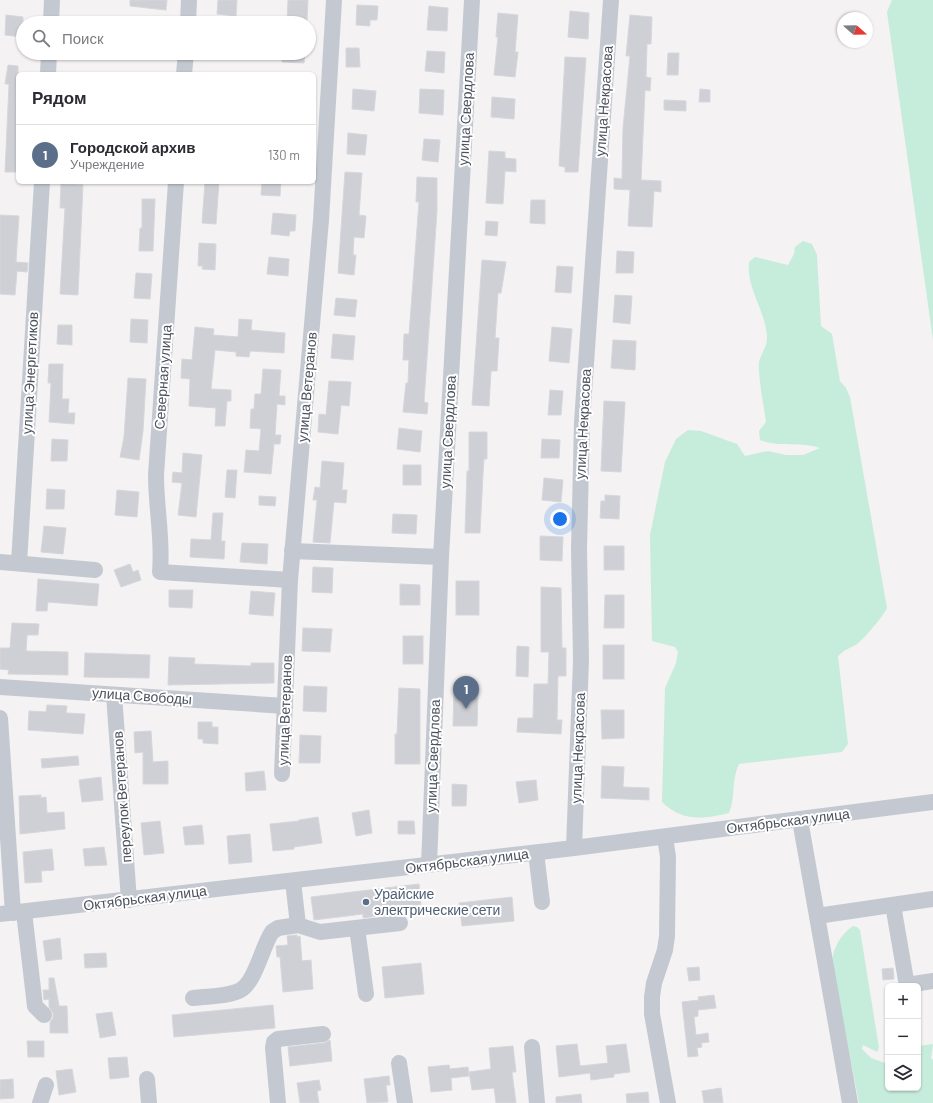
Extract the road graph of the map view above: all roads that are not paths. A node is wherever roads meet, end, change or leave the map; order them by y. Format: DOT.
graph roads {
  1 [pos="52,0"];
  2 [pos="189,0"];
  3 [pos="334,0"];
  4 [pos="472,0"];
  5 [pos="611,0"];
  6 [pos="51,16"];
  7 [pos="188,16"];
  8 [pos="49,60"];
  9 [pos="185,60"];
  10 [pos="48,72"];
  11 [pos="184,72"];
  12 [pos="42,184"];
  13 [pos="176,184"];
  14 [pos="292,551"];
  15 [pos="441,557"];
  16 [pos="0,562"];
  17 [pos="19,563"];
  18 [pos="95,570"];
  19 [pos="290,580"];
  20 [pos="0,687"];
  21 [pos="114,694"];
  22 [pos="284,706"];
  23 [pos="0,718"];
  24 [pos="282,774"];
  25 [pos="933,802"];
  26 [pos="800,820"];
  27 [pos="665,837"];
  28 [pos="574,848"];
  29 [pos="536,853"];
  30 [pos="429,865"];
  31 [pos="293,881"];
  32 [pos="933,899"];
  33 [pos="129,900"];
  34 [pos="542,902"];
  35 [pos="893,905"];
  36 [pos="12,913"];
  37 [pos="817,916"];
  38 [pos="400,923"];
  39 [pos="298,925"];
  40 [pos="357,928"];
  41 [pos="933,981"];
  42 [pos="906,983"];
  43 [pos="921,983"];
  44 [pos="366,994"];
  45 [pos="193,998"];
  46 [pos="44,1015"];
  47 [pos="323,1034"];
  48 [pos="532,1047"];
  49 [pos="399,1063"];
  50 [pos="147,1079"];
  51 [pos="46,1085"];
  52 [pos="40,1103"];
  53 [pos="149,1103"];
  54 [pos="278,1103"];
  55 [pos="405,1103"];
  56 [pos="537,1103"];
  57 [pos="668,1103"];
  58 [pos="850,1103"];
  1 -- 6 [label="street"];
  2 -- 7 [label="street"];
  3 -- 14 [label="street, улица Ветеранов"];
  4 -- 15 [label="street, улица Свердлова"];
  5 -- 28 [label="street, улица Некрасова"];
  8 -- 10 [label="street"];
  9 -- 11 [label="street"];
  12 -- 17 [label="street, улица Энергетиков"];
  13 -- 19 [label="street, Северная улица"];
  14 -- 15 [label="street"];
  14 -- 19 [label="street, улица Ветеранов"];
  15 -- 30 [label="street, улица Свердлова"];
  16 -- 17 [label="street"];
  17 -- 18 [label="street"];
  19 -- 22 [label="street, улица Ветеранов"];
  20 -- 21 [label="street, улица Свободы"];
  21 -- 22 [label="street, улица Свободы"];
  21 -- 33 [label="street, переулок Ветеранов"];
  22 -- 24 [label="street, улица Ветеранов"];
  23 -- 36 [label="street"];
  25 -- 26 [label="street, Октябрьская улица"];
  26 -- 27 [label="street, Октябрьская улица"];
  26 -- 37 [label="street"];
  27 -- 28 [label="street, Октябрьская улица"];
  27 -- 57 [label="street"];
  28 -- 29 [label="street, Октябрьская улица"];
  29 -- 30 [label="street, Октябрьская улица"];
  29 -- 34 [label="street"];
  30 -- 31 [label="street, Октябрьская улица"];
  31 -- 33 [label="street, Октябрьская улица"];
  31 -- 39 [label="street"];
  32 -- 35 [label="street"];
  33 -- 36 [label="street, Октябрьская улица"];
  35 -- 37 [label="street"];
  35 -- 42 [label="street"];
  36 -- 46 [label="street"];
  37 -- 58 [label="street"];
  38 -- 40 [label="street"];
  39 -- 40 [label="street"];
  39 -- 45 [label="street"];
  40 -- 44 [label="street"];
  41 -- 43 [label="street"];
  47 -- 54 [label="street"];
  48 -- 56 [label="street"];
  49 -- 55 [label="street"];
  50 -- 53 [label="street"];
  51 -- 52 [label="street"];
}
